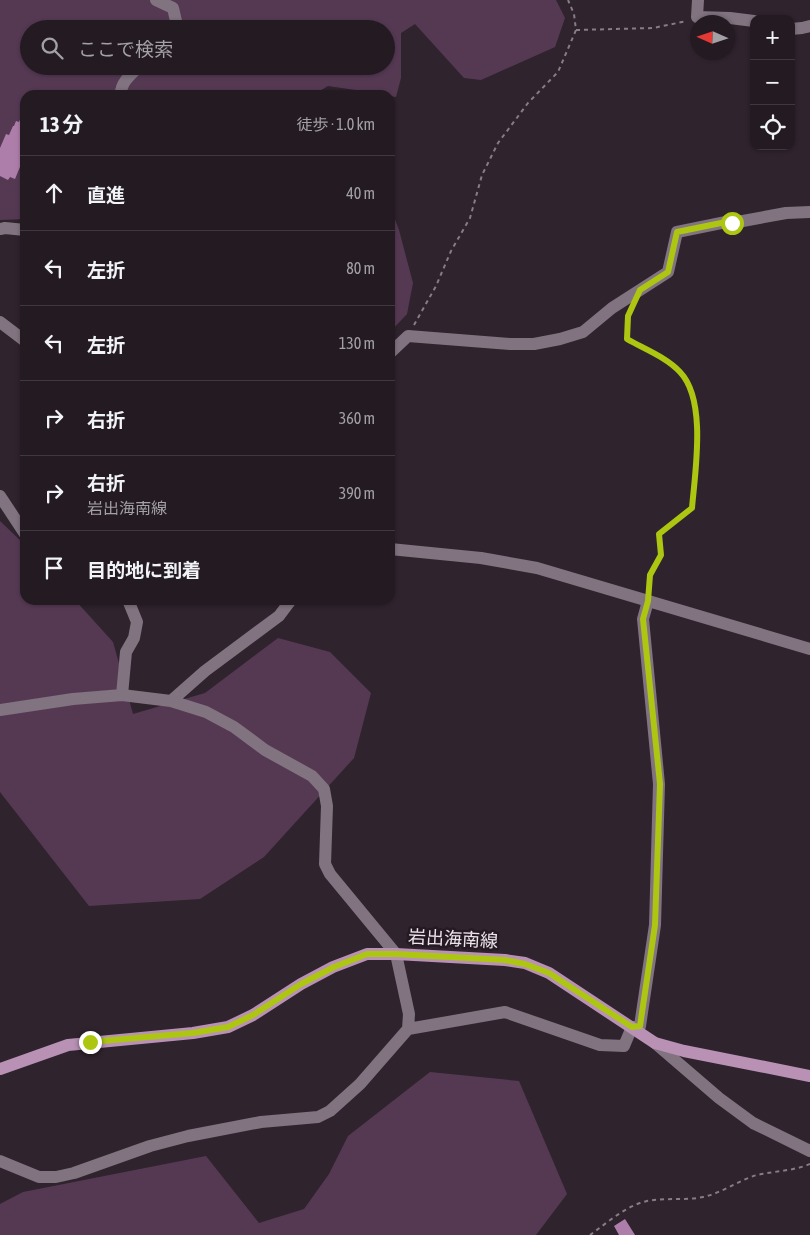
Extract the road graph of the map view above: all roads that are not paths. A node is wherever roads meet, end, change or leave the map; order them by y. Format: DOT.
graph roads {
  1 [pos="156,0"];
  2 [pos="698,0"];
  3 [pos="176,20"];
  4 [pos="750,20"];
  5 [pos="810,26"];
  6 [pos="795,28"];
  7 [pos="130,75"];
  8 [pos="120,90"];
  9 [pos="810,212"];
  10 [pos="0,229"];
  11 [pos="20,230"];
  12 [pos="0,322"];
  13 [pos="20,337"];
  14 [pos="395,348"];
  15 [pos="0,496"];
  16 [pos="20,526"];
  17 [pos="395,549"];
  18 [pos="648,601"];
  19 [pos="130,605"];
  20 [pos="287,605"];
  21 [pos="810,649"];
  22 [pos="122,694"];
  23 [pos="171,701"];
  24 [pos="0,710"];
  25 [pos="396,954"];
  26 [pos="632,1027"];
  27 [pos="408,1029"];
  28 [pos="655,1043"];
  29 [pos="0,1069"];
  30 [pos="810,1076"];
  31 [pos="810,1151"];
  32 [pos="0,1161"];
  1 -- 3 [label="street"];
  2 -- 4 [label="street"];
  5 -- 6 [label="street"];
  7 -- 8 [label="street"];
  9 -- 14 [label="street"];
  10 -- 11 [label="street"];
  12 -- 13 [label="street"];
  15 -- 16 [label="street"];
  17 -- 18 [label="street"];
  18 -- 21 [label="street"];
  18 -- 26 [label="street"];
  19 -- 22 [label="street"];
  20 -- 23 [label="street"];
  22 -- 23 [label="street"];
  22 -- 24 [label="street"];
  23 -- 25 [label="street"];
  25 -- 26 [label="main road, 岩出海南線"];
  25 -- 27 [label="street"];
  25 -- 29 [label="main road, 岩出海南線"];
  26 -- 27 [label="street"];
  26 -- 28 [label="main road, 岩出海南線"];
  27 -- 32 [label="street"];
  28 -- 30 [label="main road, 岩出海南線"];
  28 -- 31 [label="street"];
}
